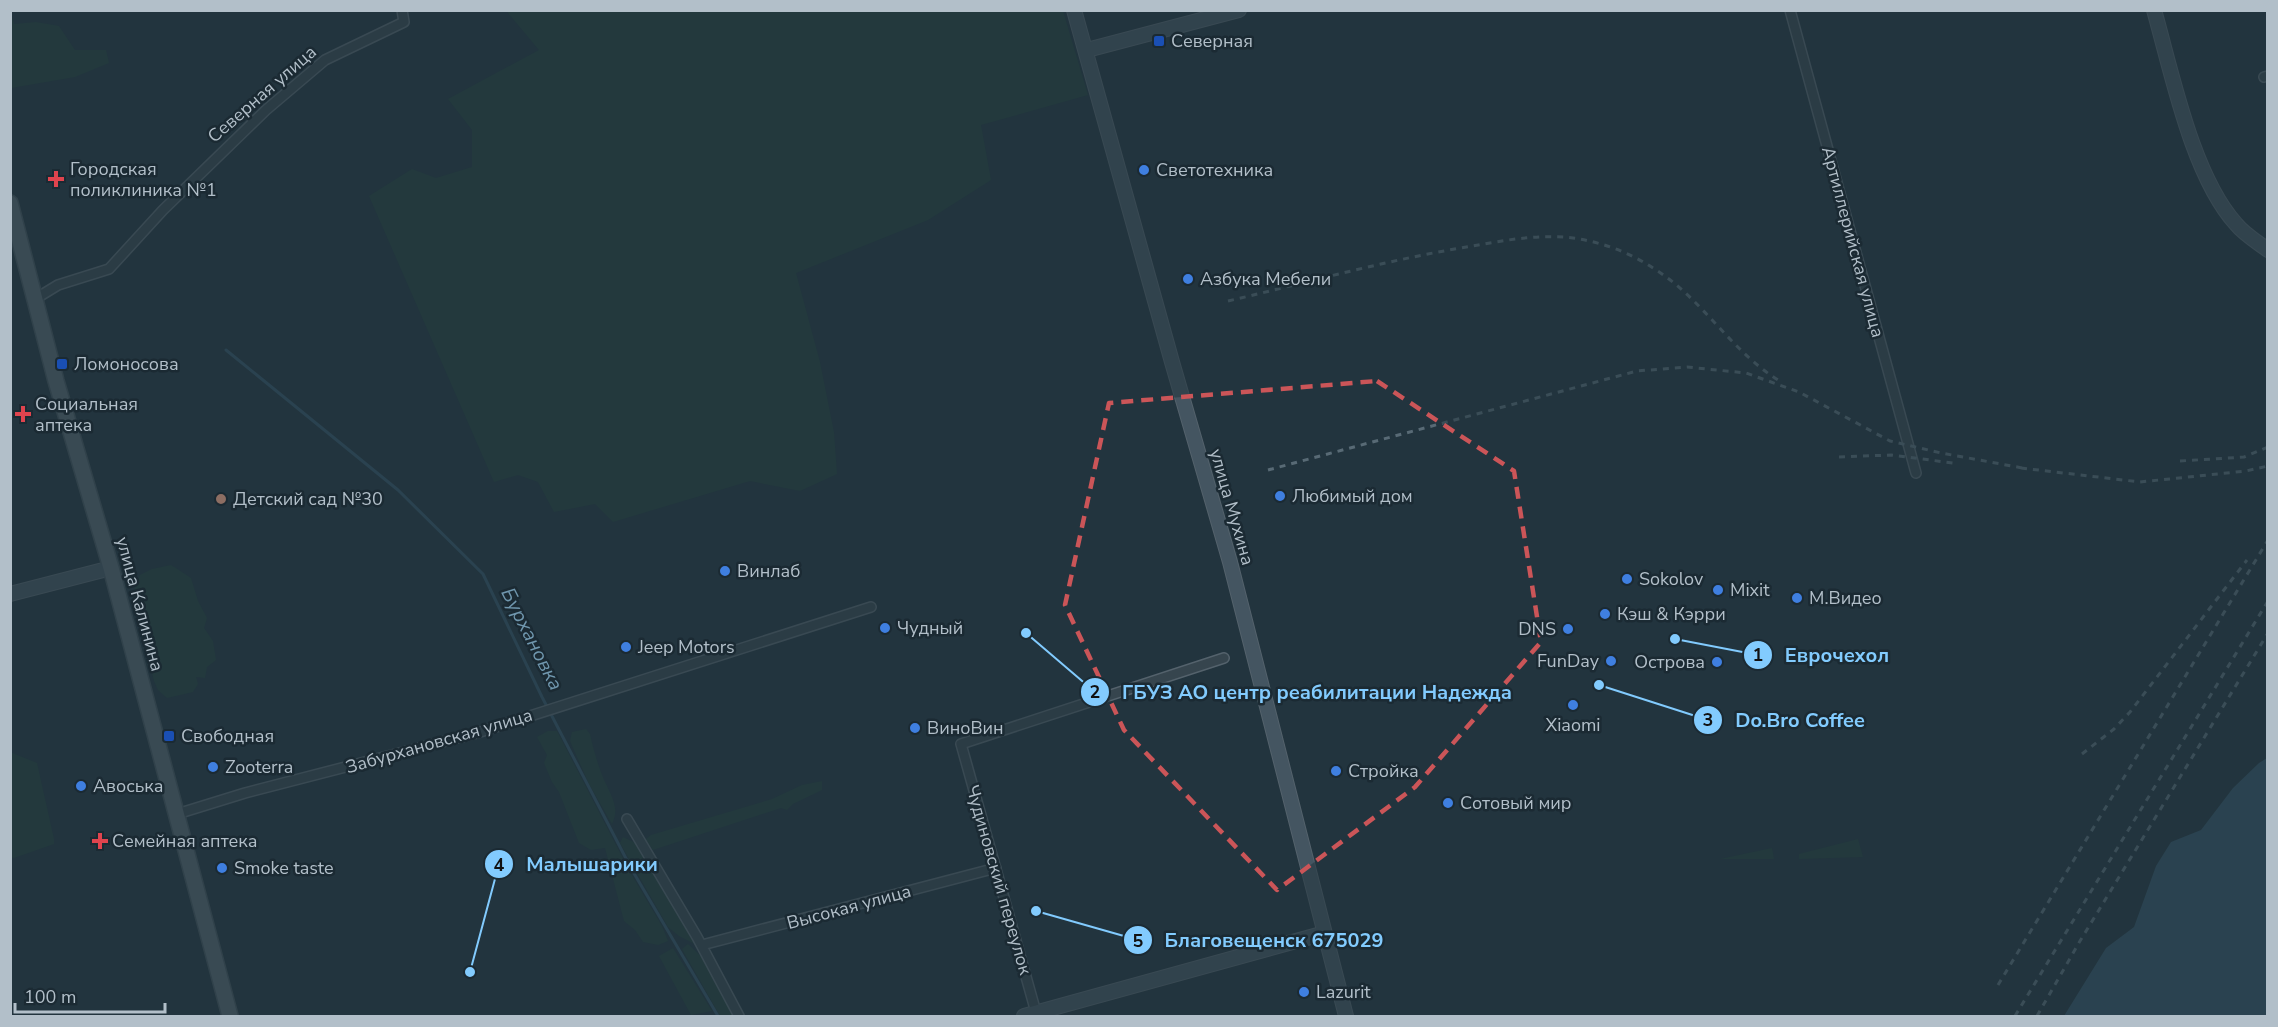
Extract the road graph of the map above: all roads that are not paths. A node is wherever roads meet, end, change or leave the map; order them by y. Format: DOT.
graph roads {
  1 [pos="402,10"];
  2 [pos="1074,10"];
  3 [pos="1239,10"];
  4 [pos="1790,10"];
  5 [pos="2154,10"];
  6 [pos="1087,50"];
  7 [pos="10,203"];
  8 [pos="2268,250"];
  9 [pos="35,299"];
  10 [pos="1916,473"];
  11 [pos="111,568"];
  12 [pos="10,594"];
  13 [pos="871,607"];
  14 [pos="1224,658"];
  15 [pos="177,814"];
  16 [pos="627,819"];
  17 [pos="996,868"];
  18 [pos="1325,933"];
  19 [pos="702,945"];
  20 [pos="1033,1015"];
  21 [pos="230,1017"];
  22 [pos="739,1017"];
  23 [pos="1346,1017"];
  1 -- 9 [label="street, Северная улица"];
  2 -- 6 [label="main road, улица Мухина"];
  3 -- 6 [label="main road"];
  4 -- 10 [label="street, Артиллерийская улица"];
  5 -- 8 [label="main road"];
  6 -- 18 [label="main road, улица Мухина"];
  7 -- 9 [label="main road, улица Калинина"];
  9 -- 11 [label="main road, улица Калинина"];
  11 -- 12 [label="main road"];
  11 -- 15 [label="main road, улица Калинина"];
  13 -- 15 [label="street, Забурхановская улица"];
  14 -- 17 [label="street, Чудиновский переулок"];
  15 -- 21 [label="main road, улица Калинина"];
  16 -- 19 [label="street"];
  17 -- 19 [label="street, Высокая улица"];
  17 -- 20 [label="street, Чудиновский переулок"];
  18 -- 20 [label="main road"];
  18 -- 23 [label="main road, улица Мухина"];
  19 -- 22 [label="street"];
}
